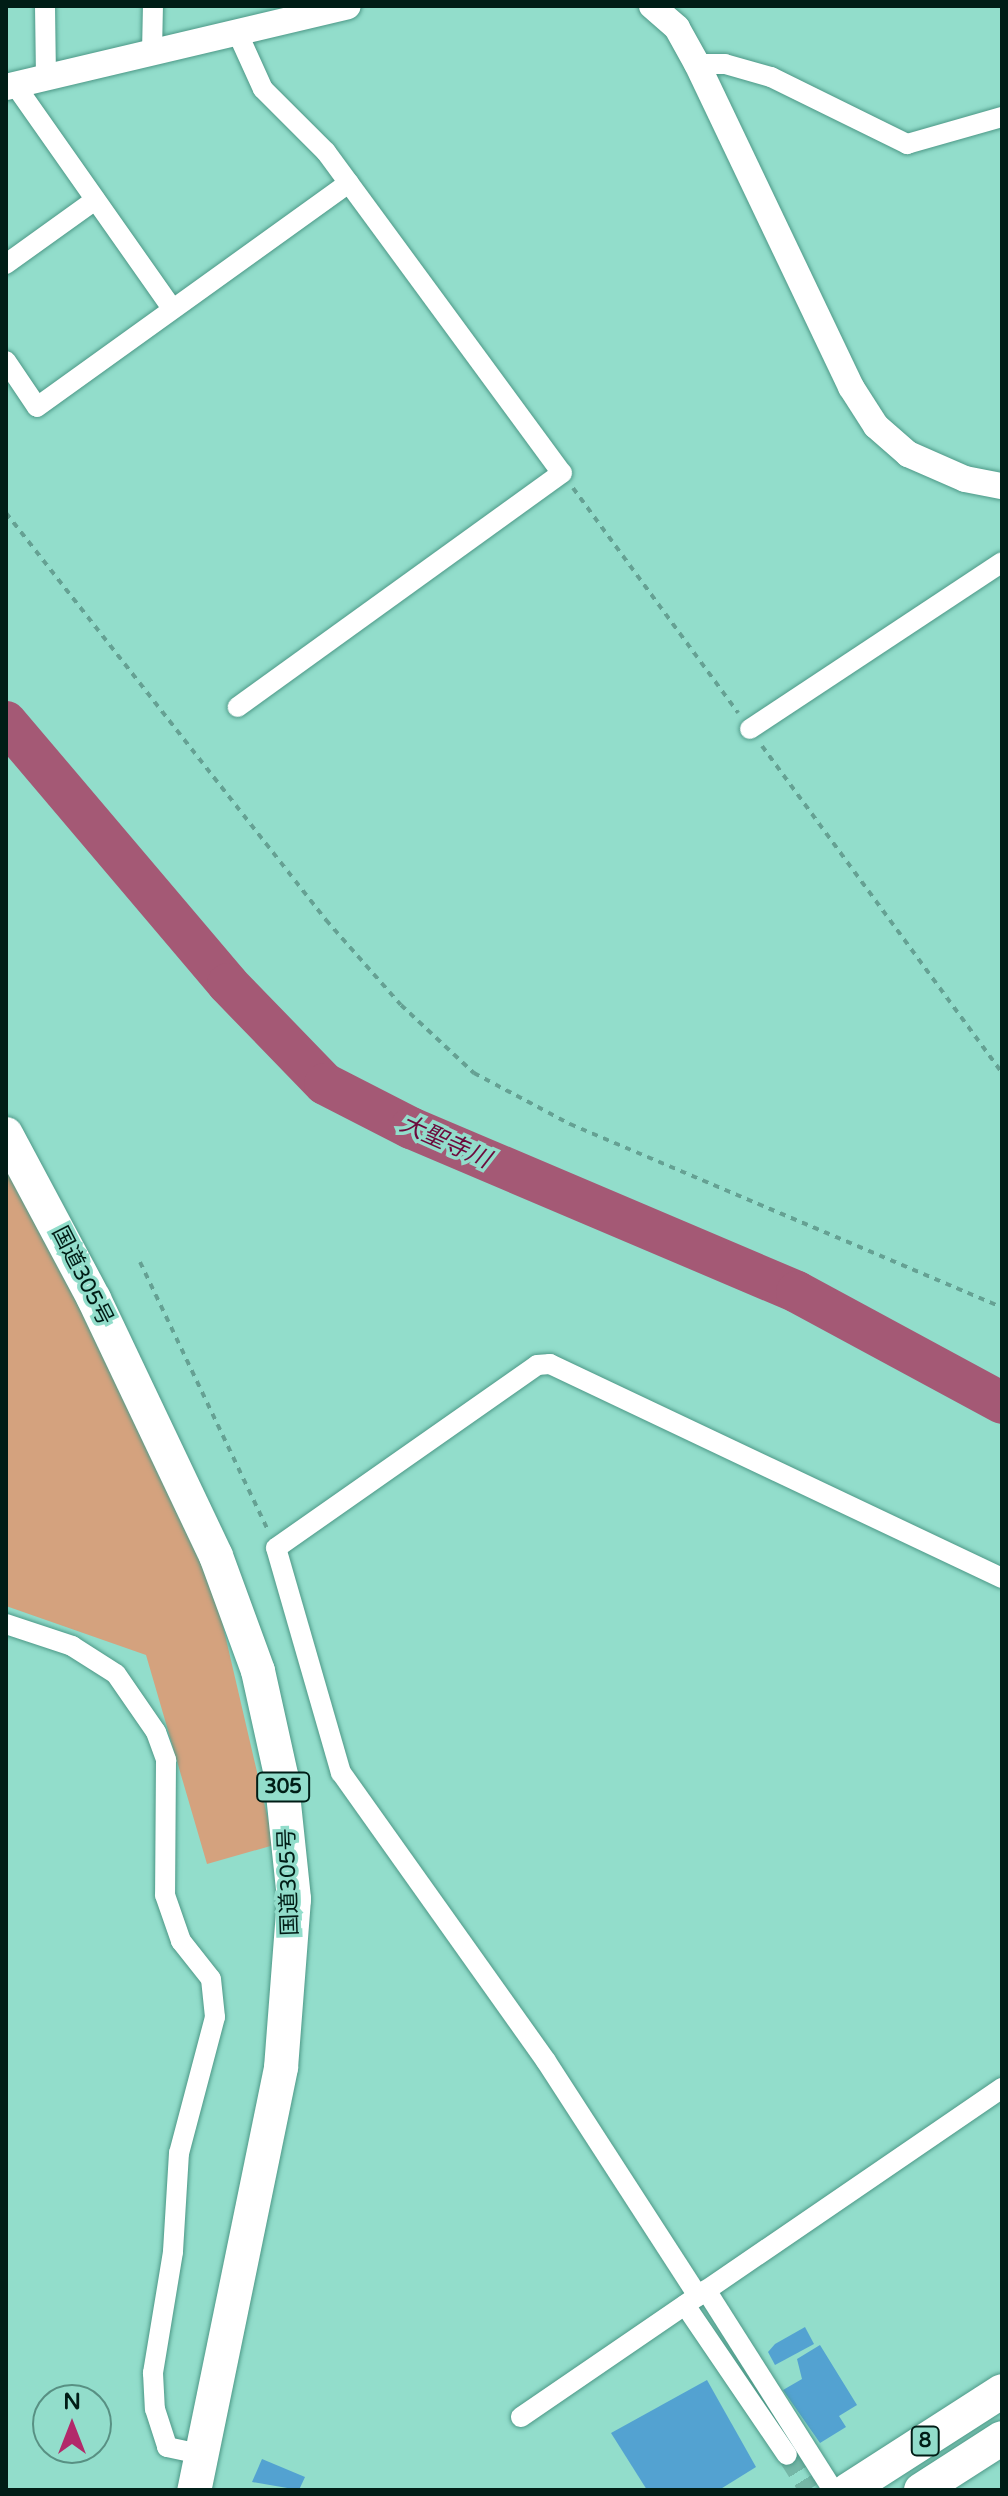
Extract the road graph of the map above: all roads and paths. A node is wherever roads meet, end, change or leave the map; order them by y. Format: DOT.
graph roads {
  1 [pos="45,6"];
  2 [pos="153,6"];
  3 [pos="348,6"];
  4 [pos="652,6"];
  5 [pos="238,34"];
  6 [pos="152,52"];
  7 [pos="697,64"];
  8 [pos="46,77"];
  9 [pos="11,86"];
  10 [pos="1002,117"];
  11 [pos="349,183"];
  12 [pos="95,200"];
  13 [pos="6,264"];
  14 [pos="171,307"];
  15 [pos="6,361"];
  16 [pos="562,473"];
  17 [pos="1002,486"];
  18 [pos="6,513"];
  19 [pos="1002,562"];
  20 [pos="238,707"];
  21 [pos="750,729"];
  22 [pos="1002,1073"];
  23 [pos="6,1134"];
  24 [pos="140,1262"];
  25 [pos="1002,1307"];
  26 [pos="276,1548"];
  27 [pos="1002,1578"];
  28 [pos="6,1624"];
  29 [pos="1002,2088"];
  30 [pos="696,2297"];
  31 [pos="1002,2391"];
  32 [pos="521,2417"];
  33 [pos="1002,2438"];
  34 [pos="201,2454"];
  35 [pos="787,2455"];
  36 [pos="194,2490"];
  37 [pos="833,2490"];
  38 [pos="848,2490"];
  39 [pos="921,2490"];
  1 -- 8 [label="street"];
  2 -- 6 [label="street"];
  3 -- 5 [label="street"];
  4 -- 7 [label="street"];
  5 -- 6 [label="street"];
  5 -- 11 [label="street"];
  6 -- 8 [label="street"];
  7 -- 10 [label="street"];
  7 -- 17 [label="street"];
  8 -- 9 [label="street"];
  9 -- 12 [label="street"];
  11 -- 14 [label="street"];
  11 -- 16 [label="street"];
  12 -- 13 [label="street"];
  12 -- 14 [label="street"];
  14 -- 15 [label="street"];
  16 -- 20 [label="street"];
  16 -- 21 [label="path"];
  18 -- 25 [label="path"];
  19 -- 21 [label="street"];
  21 -- 22 [label="path"];
  23 -- 34 [label="highway, 国道305号 / 305"];
  24 -- 26 [label="path"];
  26 -- 27 [label="street"];
  26 -- 30 [label="street"];
  28 -- 34 [label="street"];
  29 -- 30 [label="street"];
  30 -- 32 [label="street"];
  30 -- 35 [label="street"];
  30 -- 37 [label="street"];
  31 -- 38 [label="highway, 8"];
  33 -- 39 [label="highway, 8"];
  34 -- 36 [label="highway, 国道305号 / 305"];
}
